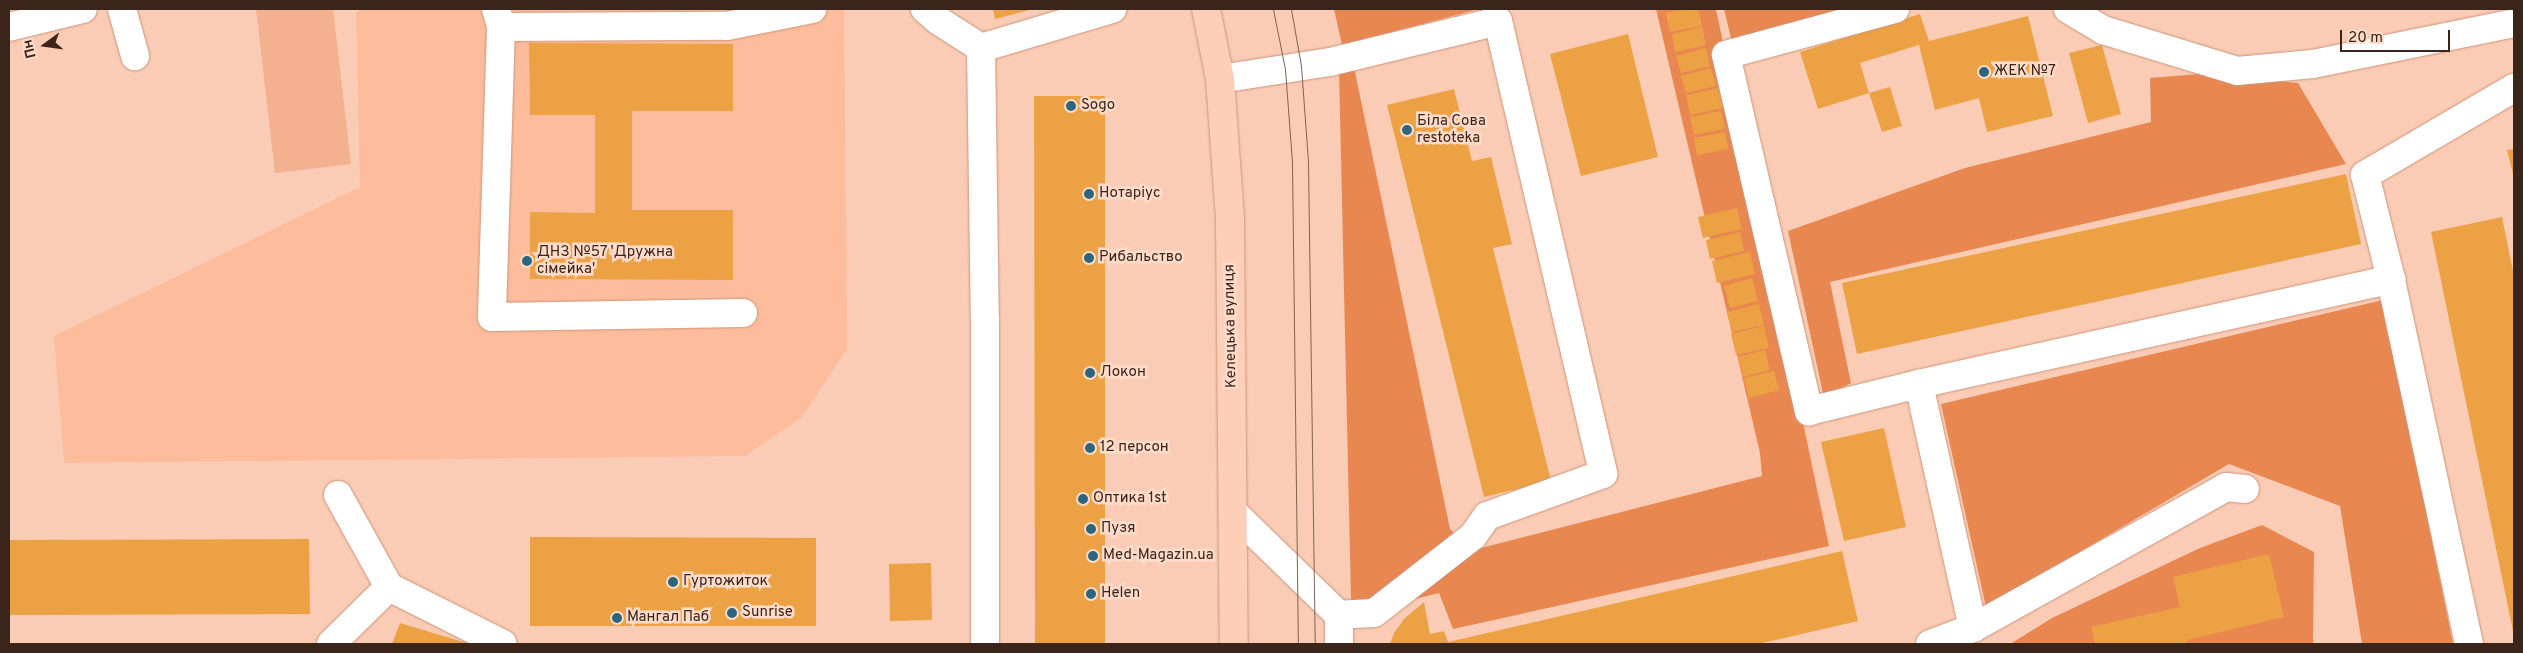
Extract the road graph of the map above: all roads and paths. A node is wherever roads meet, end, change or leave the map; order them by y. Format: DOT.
graph roads {
  1 [pos="83,9"];
  2 [pos="122,9"];
  3 [pos="812,9"];
  4 [pos="1112,9"];
  5 [pos="1206,9"];
  6 [pos="1895,9"];
  7 [pos="2068,9"];
  8 [pos="934,13"];
  9 [pos="498,18"];
  10 [pos="2514,23"];
  11 [pos="9,27"];
  12 [pos="981,48"];
  13 [pos="135,56"];
  14 [pos="1220,78"];
  15 [pos="2514,88"];
  16 [pos="2392,280"];
  17 [pos="743,312"];
  18 [pos="1920,384"];
  19 [pos="2245,490"];
  20 [pos="338,495"];
  21 [pos="1233,512"];
  22 [pos="389,586"];
  23 [pos="1339,614"];
  24 [pos="1973,628"];
  25 [pos="331,644"];
  26 [pos="502,644"];
  27 [pos="985,644"];
  28 [pos="1234,644"];
  29 [pos="1339,644"];
  30 [pos="1930,644"];
  31 [pos="2469,644"];
  1 -- 11 [label="lane"];
  2 -- 13 [label="lane"];
  3 -- 9 [label="lane"];
  4 -- 12 [label="lane"];
  5 -- 14 [label="main road, Келецька вулиця"];
  6 -- 18 [label="lane"];
  7 -- 10 [label="lane"];
  8 -- 12 [label="lane"];
  9 -- 17 [label="lane"];
  12 -- 27 [label="lane"];
  14 -- 21 [label="main road, Келецька вулиця"];
  14 -- 23 [label="lane"];
  15 -- 16 [label="lane"];
  16 -- 18 [label="lane"];
  16 -- 31 [label="lane"];
  18 -- 24 [label="lane"];
  19 -- 24 [label="lane"];
  20 -- 22 [label="lane"];
  21 -- 23 [label="lane"];
  21 -- 28 [label="main road, Келецька вулиця"];
  22 -- 25 [label="lane"];
  22 -- 26 [label="lane"];
  23 -- 29 [label="lane"];
  24 -- 30 [label="lane"];
}
